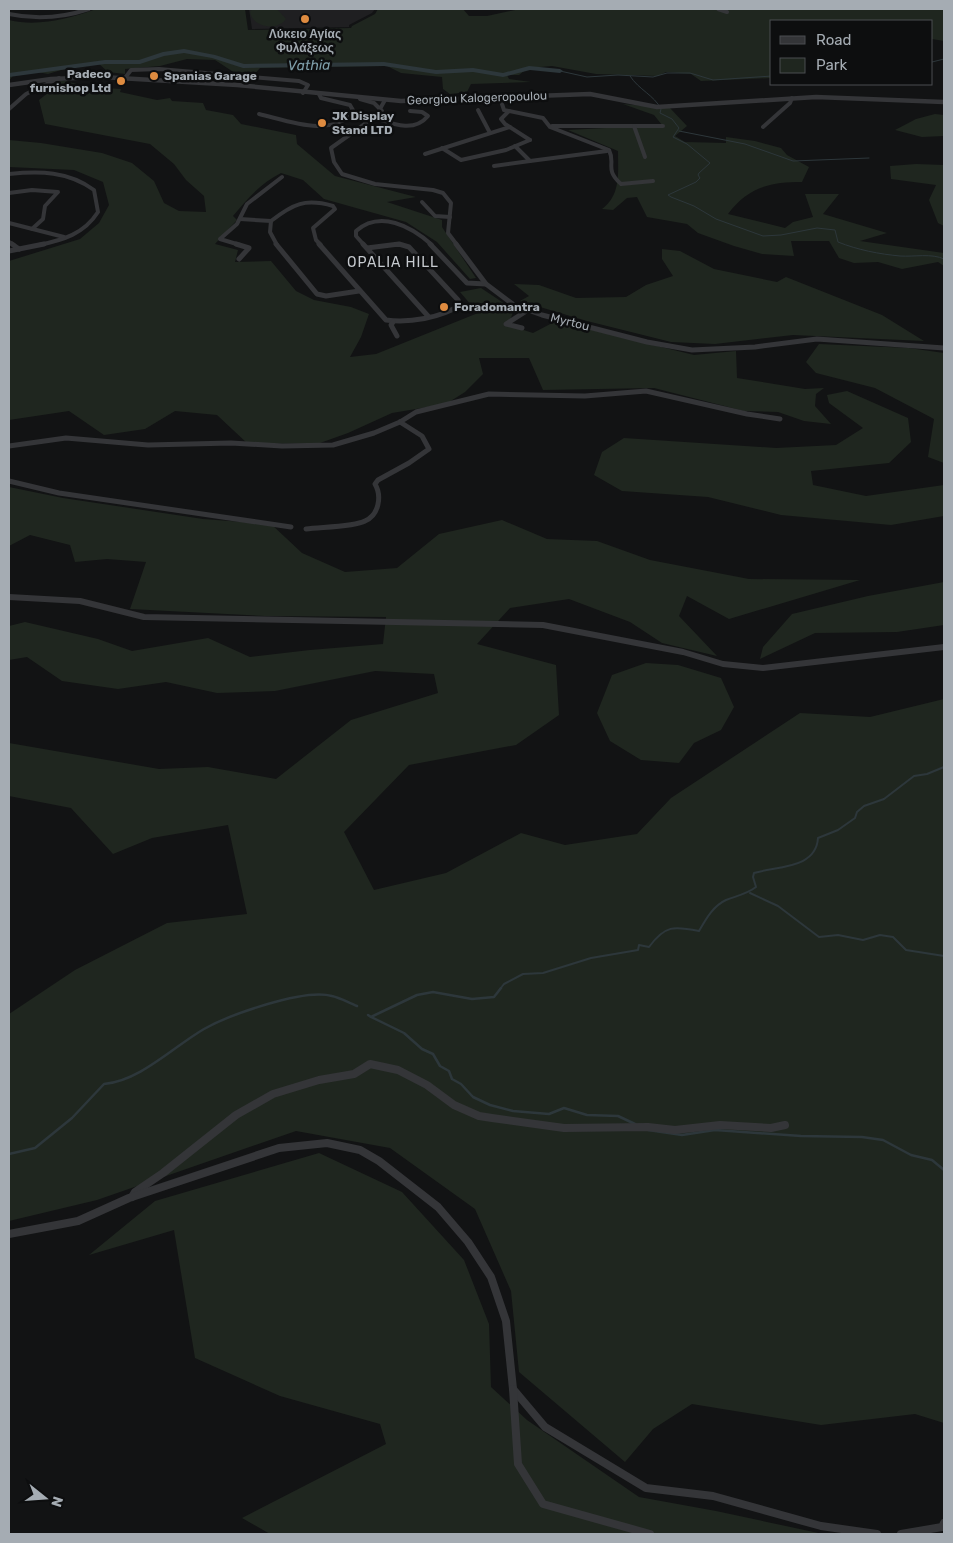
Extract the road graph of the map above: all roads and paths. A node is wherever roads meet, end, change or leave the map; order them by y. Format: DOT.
graph roads {
  1 [pos="89,9"];
  2 [pos="718,9"];
  3 [pos="727,12"];
  4 [pos="9,14"];
  5 [pos="60,78"];
  6 [pos="125,78"];
  7 [pos="9,85"];
  8 [pos="303,93"];
  9 [pos="319,94"];
  10 [pos="360,98"];
  11 [pos="500,98"];
  12 [pos="792,98"];
  13 [pos="385,100"];
  14 [pos="944,102"];
  15 [pos="9,109"];
  16 [pos="478,110"];
  17 [pos="382,111"];
  18 [pos="410,111"];
  19 [pos="510,111"];
  20 [pos="260,114"];
  21 [pos="375,118"];
  22 [pos="510,126"];
  23 [pos="548,126"];
  24 [pos="634,126"];
  25 [pos="663,126"];
  26 [pos="763,127"];
  27 [pos="490,133"];
  28 [pos="515,146"];
  29 [pos="442,148"];
  30 [pos="609,150"];
  31 [pos="425,154"];
  32 [pos="645,157"];
  33 [pos="530,161"];
  34 [pos="494,166"];
  35 [pos="9,174"];
  36 [pos="282,176"];
  37 [pos="654,181"];
  38 [pos="9,193"];
  39 [pos="422,202"];
  40 [pos="450,217"];
  41 [pos="240,219"];
  42 [pos="271,221"];
  43 [pos="9,222"];
  44 [pos="32,229"];
  45 [pos="65,238"];
  46 [pos="9,242"];
  47 [pos="367,248"];
  48 [pos="19,249"];
  49 [pos="9,251"];
  50 [pos="239,259"];
  51 [pos="486,284"];
  52 [pos="359,290"];
  53 [pos="528,310"];
  54 [pos="428,316"];
  55 [pos="393,322"];
  56 [pos="522,328"];
  57 [pos="396,336"];
  58 [pos="944,348"];
  59 [pos="780,419"];
  60 [pos="400,422"];
  61 [pos="9,446"];
  62 [pos="9,481"];
  63 [pos="291,527"];
  64 [pos="306,529"];
  65 [pos="9,597"];
  66 [pos="944,647"];
  67 [pos="785,1125"];
  68 [pos="132,1197"];
  69 [pos="9,1234"];
  70 [pos="513,1389"];
  71 [pos="944,1523"];
  72 [pos="650,1534"];
  73 [pos="877,1534"];
  74 [pos="901,1534"];
  1 -- 4 [label="street"];
  2 -- 3 [label="street"];
  5 -- 6 [label="street, Georgiou Kalogeropoulou"];
  5 -- 7 [label="street, Georgiou Kalogeropoulou"];
  5 -- 15 [label="street"];
  6 -- 8 [label="street, Georgiou Kalogeropoulou"];
  6 -- 8 [label="street"];
  8 -- 9 [label="street, Georgiou Kalogeropoulou"];
  9 -- 10 [label="street, Georgiou Kalogeropoulou"];
  9 -- 20 [label="street"];
  10 -- 13 [label="street, Georgiou Kalogeropoulou"];
  10 -- 17 [label="street"];
  11 -- 12 [label="street, Georgiou Kalogeropoulou"];
  11 -- 13 [label="street, Georgiou Kalogeropoulou"];
  11 -- 19 [label="street"];
  12 -- 14 [label="street, Georgiou Kalogeropoulou"];
  12 -- 26 [label="street"];
  13 -- 17 [label="street, Myrtou"];
  16 -- 27 [label="street"];
  17 -- 21 [label="street, Myrtou"];
  18 -- 21 [label="street"];
  19 -- 22 [label="street"];
  19 -- 23 [label="street"];
  21 -- 40 [label="street, Myrtou"];
  22 -- 27 [label="street"];
  22 -- 28 [label="street"];
  23 -- 24 [label="street"];
  23 -- 30 [label="street"];
  24 -- 25 [label="street"];
  24 -- 32 [label="street"];
  27 -- 29 [label="street"];
  28 -- 29 [label="street"];
  28 -- 33 [label="street"];
  29 -- 31 [label="street"];
  30 -- 33 [label="street"];
  30 -- 37 [label="street"];
  33 -- 34 [label="street"];
  35 -- 45 [label="street"];
  36 -- 41 [label="street"];
  38 -- 44 [label="street"];
  39 -- 40 [label="street"];
  40 -- 51 [label="street, Myrtou"];
  41 -- 42 [label="street"];
  41 -- 50 [label="street"];
  42 -- 52 [label="street"];
  42 -- 52 [label="street"];
  43 -- 44 [label="street"];
  44 -- 45 [label="street"];
  45 -- 48 [label="street"];
  46 -- 48 [label="street"];
  47 -- 51 [label="street"];
  47 -- 54 [label="street"];
  47 -- 54 [label="street"];
  48 -- 49 [label="street"];
  51 -- 53 [label="street, Myrtou"];
  52 -- 55 [label="street"];
  53 -- 56 [label="street"];
  53 -- 58 [label="street, Myrtou"];
  54 -- 55 [label="street"];
  55 -- 57 [label="street"];
  59 -- 60 [label="street"];
  60 -- 61 [label="street"];
  60 -- 64 [label="street"];
  62 -- 63 [label="street"];
  65 -- 66 [label="street"];
  67 -- 68 [label="street"];
  68 -- 69 [label="street"];
  68 -- 70 [label="street"];
  70 -- 72 [label="street"];
  70 -- 73 [label="street"];
  71 -- 74 [label="street"];
}
